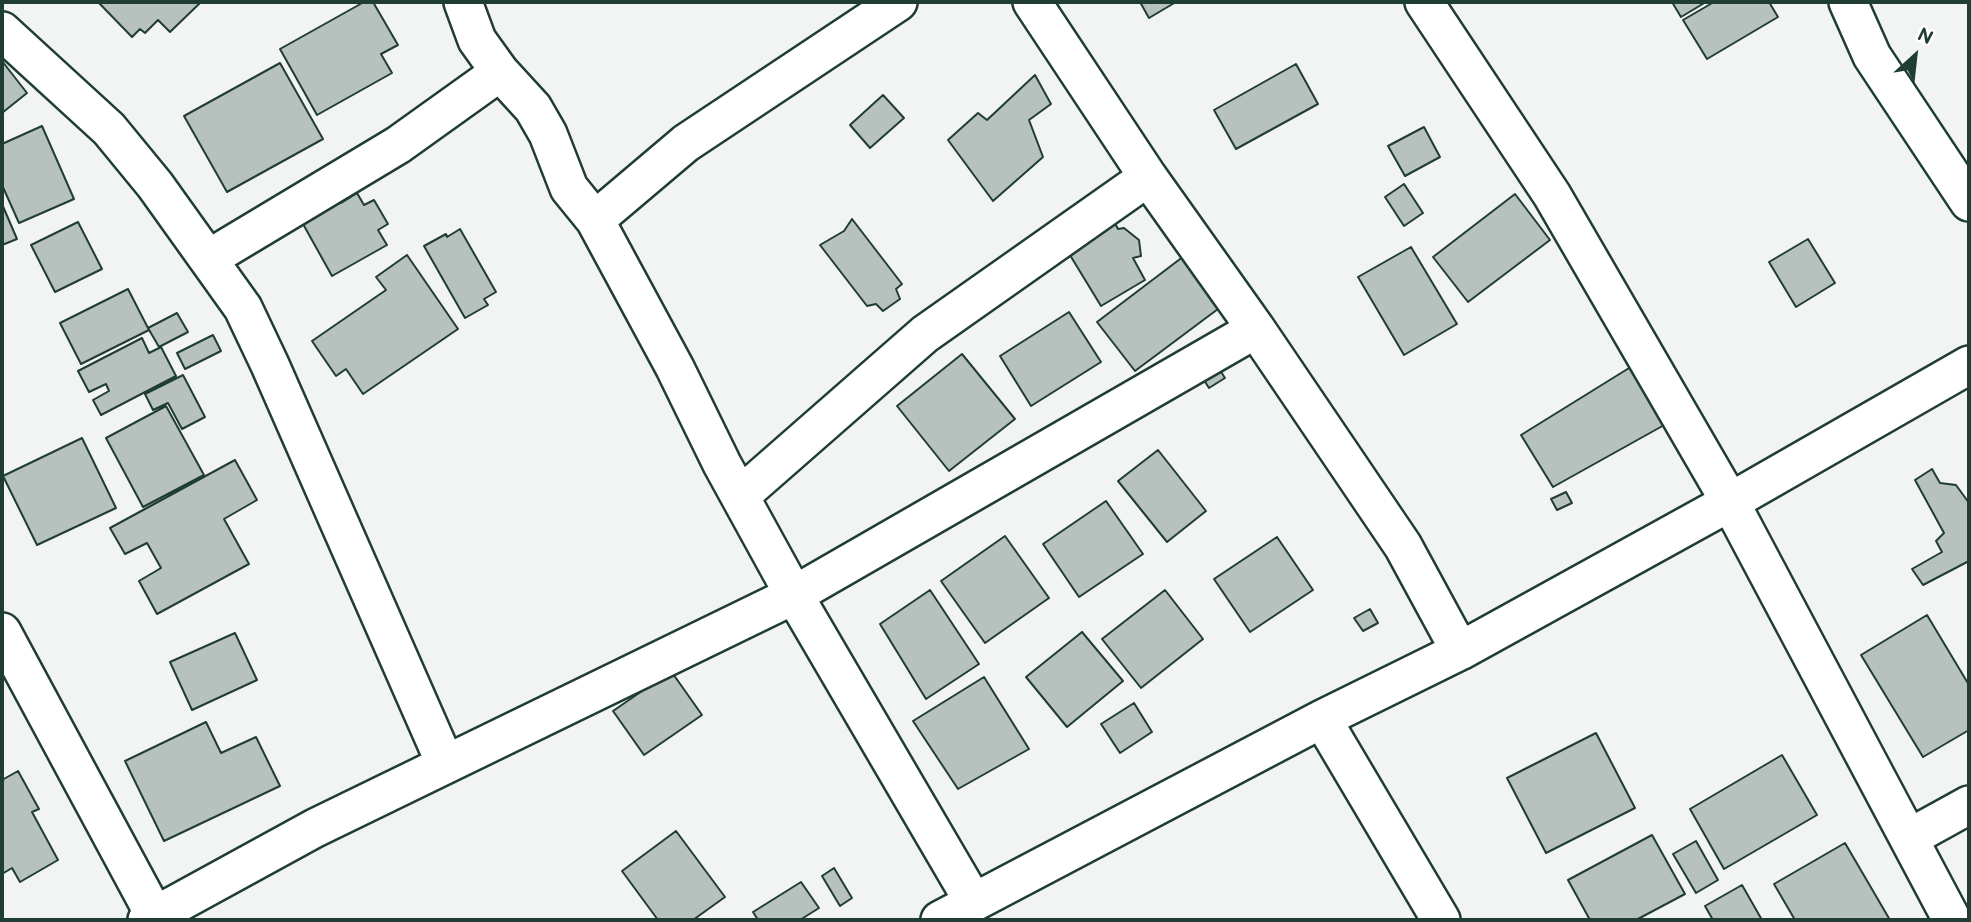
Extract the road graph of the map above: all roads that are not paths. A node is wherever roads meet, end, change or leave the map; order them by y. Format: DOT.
graph roads {
  1 [pos="463,2"];
  2 [pos="898,2"];
  3 [pos="1032,2"];
  4 [pos="1424,2"];
  5 [pos="1848,2"];
  6 [pos="2,31"];
  7 [pos="500,72"];
  8 [pos="1148,177"];
  9 [pos="1969,202"];
  10 [pos="595,220"];
  11 [pos="208,259"];
  12 [pos="1256,329"];
  13 [pos="1969,365"];
  14 [pos="740,496"];
  15 [pos="1730,502"];
  16 [pos="794,595"];
  17 [pos="2,632"];
  18 [pos="1460,651"];
  19 [pos="1322,719"];
  20 [pos="445,763"];
  21 [pos="1969,805"];
  22 [pos="1909,838"];
  23 [pos="973,901"];
  24 [pos="151,918"];
  25 [pos="940,920"];
  26 [pos="1441,920"];
  27 [pos="1952,920"];
  1 -- 7 [label="street"];
  2 -- 10 [label="street"];
  3 -- 8 [label="street"];
  4 -- 15 [label="street"];
  5 -- 9 [label="street"];
  6 -- 11 [label="street"];
  7 -- 10 [label="street"];
  7 -- 11 [label="street"];
  8 -- 12 [label="street"];
  8 -- 14 [label="street"];
  10 -- 14 [label="street"];
  11 -- 20 [label="street"];
  12 -- 16 [label="street"];
  12 -- 18 [label="street"];
  13 -- 15 [label="street"];
  14 -- 16 [label="street"];
  15 -- 18 [label="street"];
  15 -- 22 [label="street"];
  16 -- 20 [label="street"];
  16 -- 23 [label="street"];
  17 -- 24 [label="street"];
  18 -- 19 [label="street"];
  19 -- 23 [label="street"];
  19 -- 26 [label="street"];
  20 -- 24 [label="street"];
  21 -- 22 [label="street"];
  22 -- 27 [label="street"];
  23 -- 25 [label="street"];
}
